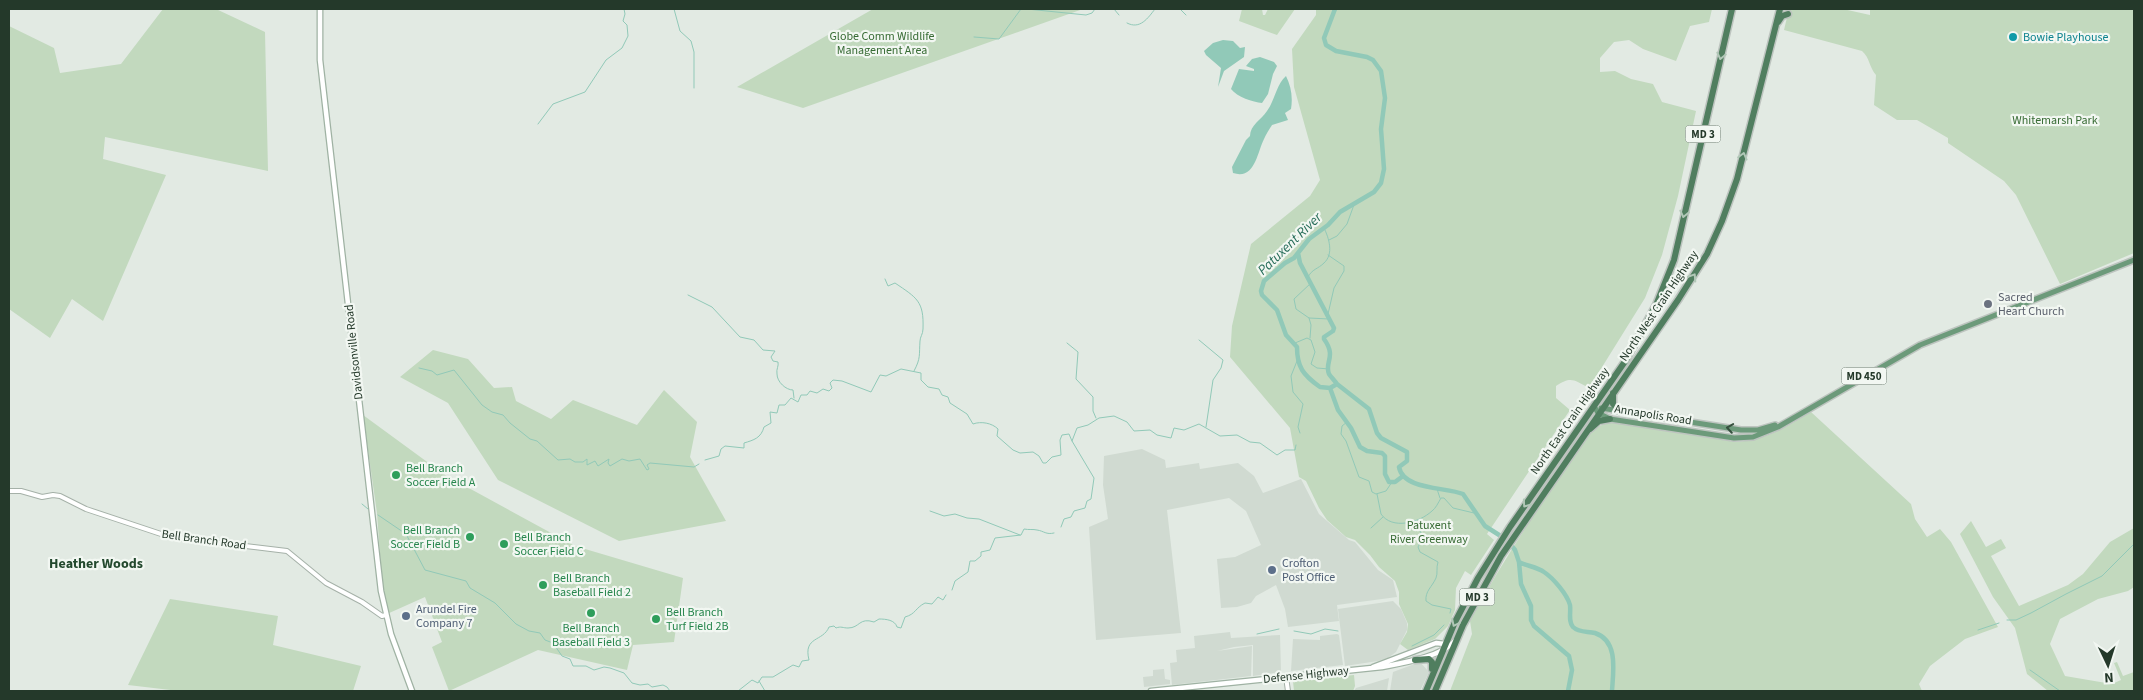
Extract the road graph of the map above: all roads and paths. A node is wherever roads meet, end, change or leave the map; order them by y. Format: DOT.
graph roads {
  1 [pos="320,9"];
  2 [pos="1732,9"];
  3 [pos="1781,9"];
  4 [pos="2134,260"];
  5 [pos="1613,392"];
  6 [pos="1594,406"];
  7 [pos="1600,411"];
  8 [pos="1620,411"];
  9 [pos="1794,417"];
  10 [pos="1610,419"];
  11 [pos="1568,457"];
  12 [pos="9,491"];
  13 [pos="386,615"];
  14 [pos="1446,649"];
  15 [pos="1415,660"];
  16 [pos="1371,668"];
  17 [pos="1432,674"];
  18 [pos="1286,677"];
  19 [pos="412,691"];
  20 [pos="1151,691"];
  21 [pos="1288,691"];
  22 [pos="1426,691"];
  23 [pos="1435,691"];
  1 -- 13 [label="main road, Davidsonville Road"];
  2 -- 6 [label="highway, North East Crain Highway / MD 3, one-way"];
  5 -- 3 [label="highway, North West Crain Highway / MD 3, one-way"];
  4 -- 9 [label="main road, Annapolis Road / MD 450"];
  5 -- 7 [label="highway, North West Crain Highway / MD 3"];
  5 -- 8 [label="highway"];
  6 -- 7 [label="main road, Annapolis Road / MD 450"];
  6 -- 14 [label="highway, North East Crain Highway / MD 3, one-way"];
  7 -- 8 [label="main road, Annapolis Road / MD 450"];
  7 -- 10 [label="main road, Annapolis Road"];
  7 -- 11 [label="highway, North West Crain Highway / MD 3"];
  9 -- 8 [label="main road, Annapolis Road / MD 450, one-way"];
  9 -- 10 [label="main road, Annapolis Road / MD 450"];
  10 -- 11 [label="highway"];
  11 -- 14 [label="highway, North West Crain Highway / MD 3"];
  12 -- 13 [label="street, Bell Branch Road"];
  13 -- 19 [label="main road, Davidsonville Road"];
  14 -- 15 [label="main road, Defense Highway"];
  14 -- 16 [label="main road, Defense Highway"];
  14 -- 17 [label="highway, MD 3"];
  14 -- 23 [label="highway, MD 3"];
  15 -- 16 [label="main road, Defense Highway"];
  15 -- 17 [label="highway"];
  16 -- 18 [label="main road, Defense Highway"];
  17 -- 22 [label="highway, MD 3"];
  18 -- 20 [label="main road, Defense Highway"];
  18 -- 21 [label="street"];
}
